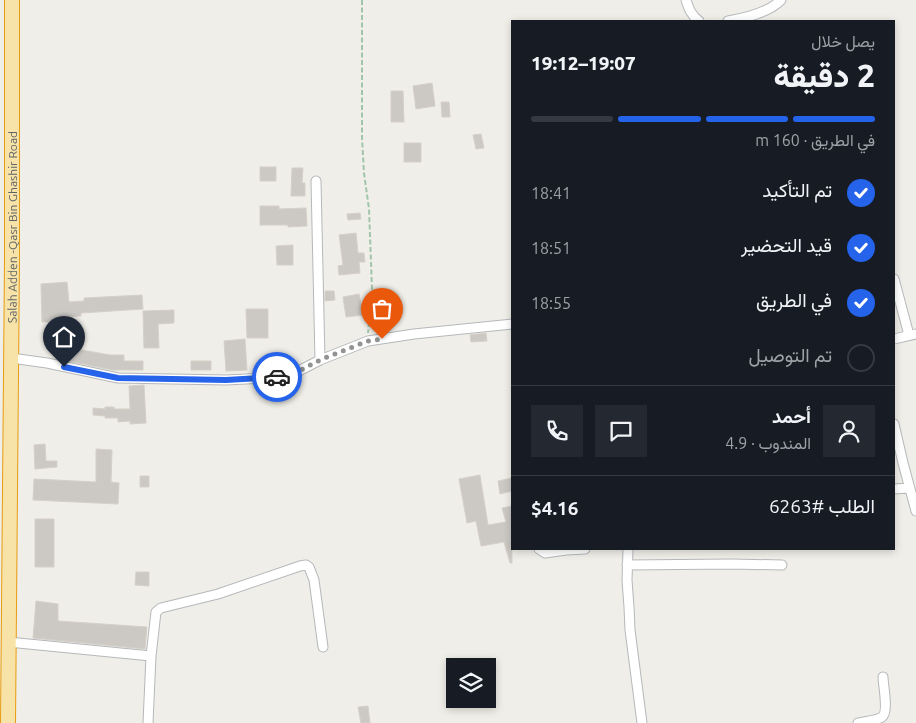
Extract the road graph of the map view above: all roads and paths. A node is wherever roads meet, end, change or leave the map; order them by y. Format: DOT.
graph roads {
  1 [pos="12,0"];
  2 [pos="362,0"];
  3 [pos="686,0"];
  4 [pos="781,0"];
  5 [pos="697,20"];
  6 [pos="733,20"];
  7 [pos="316,181"];
  8 [pos="895,282"];
  9 [pos="511,324"];
  10 [pos="913,334"];
  11 [pos="895,339"];
  12 [pos="368,341"];
  13 [pos="11,358"];
  14 [pos="320,360"];
  15 [pos="895,428"];
  16 [pos="909,488"];
  17 [pos="895,489"];
  18 [pos="916,511"];
  19 [pos="540,550"];
  20 [pos="566,550"];
  21 [pos="628,550"];
  22 [pos="627,565"];
  23 [pos="782,565"];
  24 [pos="8,642"];
  25 [pos="323,647"];
  26 [pos="151,656"];
  27 [pos="883,677"];
  28 [pos="8,723"];
  29 [pos="148,723"];
  30 [pos="642,723"];
  31 [pos="858,723"];
  1 -- 13 [label="highway, Salah Adden -Qasr Bin Ghashir Road"];
  2 -- 12 [label="path"];
  3 -- 5 [label="street"];
  4 -- 6 [label="street"];
  7 -- 14 [label="street"];
  8 -- 10 [label="street"];
  9 -- 12 [label="street"];
  10 -- 11 [label="street"];
  12 -- 14 [label="street"];
  13 -- 14 [label="street"];
  13 -- 24 [label="highway, Salah Adden -Qasr Bin Ghashir Road"];
  15 -- 16 [label="street"];
  16 -- 17 [label="street"];
  16 -- 18 [label="street"];
  19 -- 20 [label="street"];
  21 -- 22 [label="street"];
  22 -- 23 [label="street"];
  22 -- 30 [label="street"];
  24 -- 26 [label="street"];
  24 -- 28 [label="highway, Salah Adden -Qasr Bin Ghashir Road"];
  25 -- 26 [label="street"];
  26 -- 29 [label="street"];
  27 -- 31 [label="street"];
}
